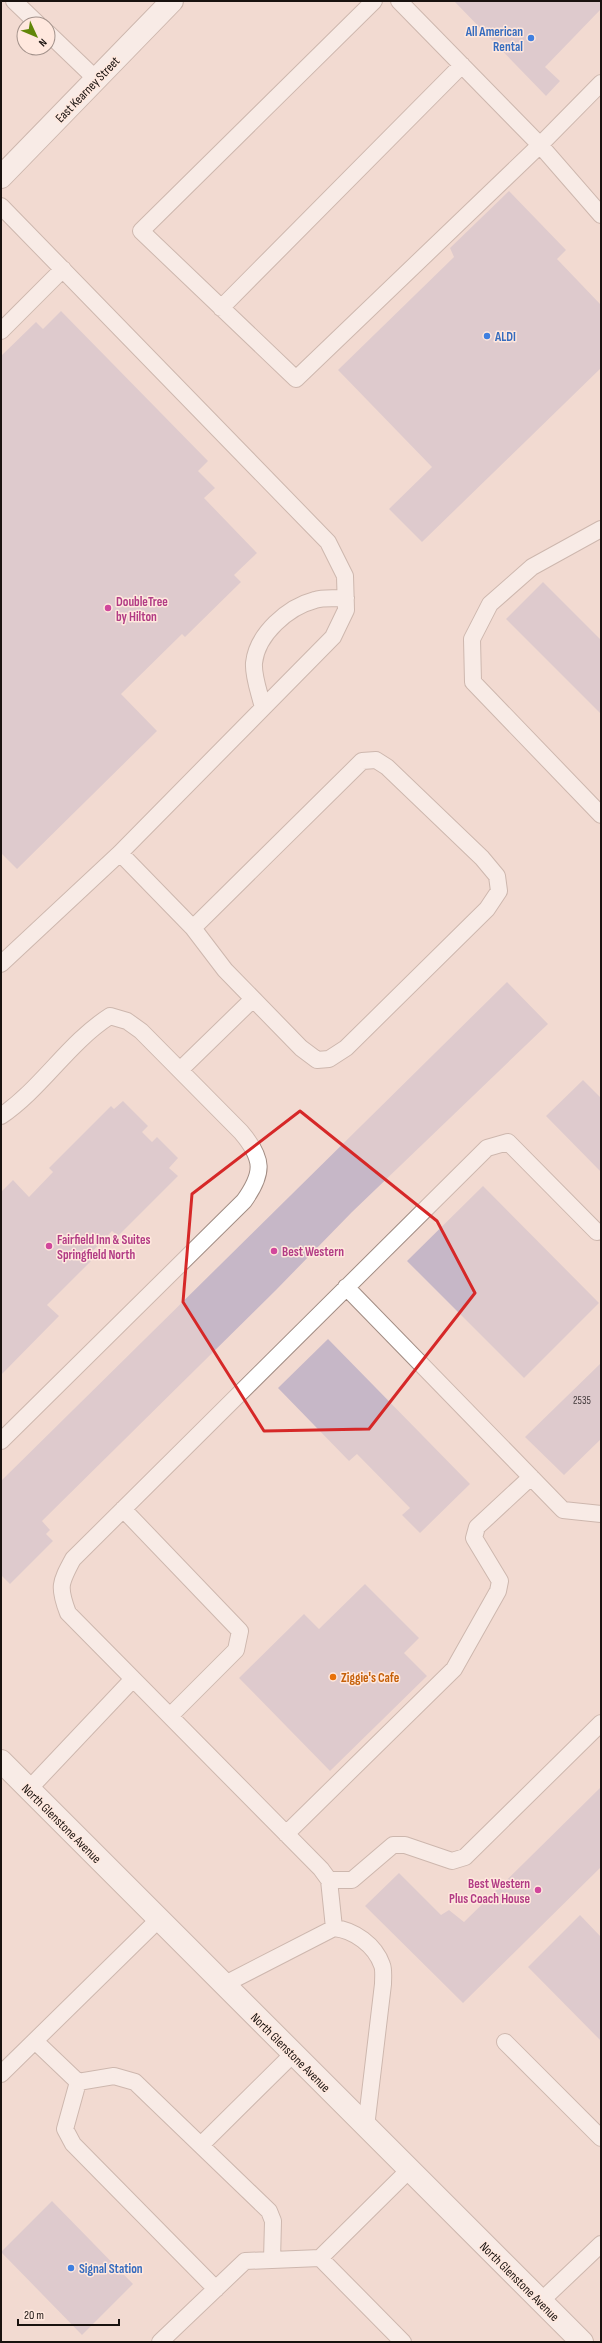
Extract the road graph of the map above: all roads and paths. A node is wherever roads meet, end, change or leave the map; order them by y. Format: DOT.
graph roads {
  1 [pos="14,1"];
  2 [pos="172,1"];
  3 [pos="374,1"];
  4 [pos="399,1"];
  5 [pos="30,16"];
  6 [pos="56,41"];
  7 [pos="462,65"];
  8 [pos="96,79"];
  9 [pos="601,83"];
  10 [pos="540,145"];
  11 [pos="1,177"];
  12 [pos="1,206"];
  13 [pos="601,215"];
  14 [pos="63,269"];
  15 [pos="222,308"];
  16 [pos="1,331"];
  17 [pos="601,529"];
  18 [pos="346,598"];
  19 [pos="263,708"];
  20 [pos="601,815"];
  21 [pos="120,853"];
  22 [pos="193,928"];
  23 [pos="1,964"];
  24 [pos="253,999"];
  25 [pos="180,1070"];
  26 [pos="1,1116"];
  27 [pos="597,1232"];
  28 [pos="346,1287"];
  29 [pos="1,1441"];
  30 [pos="531,1477"];
  31 [pos="123,1509"];
  32 [pos="601,1514"];
  33 [pos="133,1678"];
  34 [pos="170,1716"];
  35 [pos="601,1723"];
  36 [pos="1,1761"];
  37 [pos="28,1789"];
  38 [pos="286,1834"];
  39 [pos="329,1880"];
  40 [pos="158,1920"];
  41 [pos="334,1928"];
  42 [pos="223,1985"];
  43 [pos="35,2041"];
  44 [pos="505,2042"];
  45 [pos="293,2054"];
  46 [pos="1,2074"];
  47 [pos="78,2082"];
  48 [pos="366,2127"];
  49 [pos="601,2138"];
  50 [pos="201,2145"];
  51 [pos="410,2170"];
  52 [pos="601,2244"];
  53 [pos="320,2258"];
  54 [pos="272,2260"];
  55 [pos="216,2289"];
  56 [pos="541,2301"];
  57 [pos="160,2342"];
  58 [pos="402,2342"];
  59 [pos="582,2342"];
  1 -- 5 [label="lane"];
  2 -- 8 [label="main road, East Kearney Street"];
  3 -- 15 [label="lane"];
  4 -- 7 [label="lane"];
  6 -- 8 [label="lane"];
  7 -- 10 [label="lane"];
  7 -- 15 [label="lane"];
  8 -- 11 [label="main road, East Kearney Street"];
  9 -- 10 [label="lane"];
  10 -- 13 [label="lane"];
  10 -- 15 [label="lane"];
  12 -- 14 [label="lane"];
  14 -- 16 [label="lane"];
  14 -- 18 [label="lane"];
  17 -- 20 [label="lane"];
  18 -- 19 [label="lane"];
  18 -- 19 [label="lane"];
  19 -- 21 [label="lane"];
  21 -- 22 [label="lane"];
  21 -- 23 [label="lane"];
  22 -- 24 [label="lane"];
  22 -- 24 [label="lane"];
  24 -- 25 [label="lane"];
  25 -- 26 [label="lane"];
  25 -- 29 [label="lane"];
  27 -- 28 [label="lane"];
  28 -- 30 [label="lane"];
  28 -- 31 [label="lane"];
  30 -- 32 [label="lane"];
  30 -- 38 [label="lane"];
  31 -- 33 [label="lane"];
  31 -- 34 [label="lane"];
  33 -- 34 [label="lane"];
  33 -- 37 [label="lane"];
  34 -- 38 [label="lane"];
  35 -- 39 [label="lane"];
  36 -- 37 [label="main road, North Glenstone Avenue"];
  37 -- 40 [label="main road, North Glenstone Avenue"];
  38 -- 39 [label="lane"];
  39 -- 41 [label="lane"];
  40 -- 42 [label="main road, North Glenstone Avenue"];
  40 -- 43 [label="lane"];
  41 -- 42 [label="lane"];
  41 -- 48 [label="lane"];
  42 -- 45 [label="main road, North Glenstone Avenue"];
  43 -- 46 [label="lane"];
  43 -- 47 [label="lane"];
  44 -- 49 [label="lane"];
  45 -- 48 [label="main road, North Glenstone Avenue"];
  45 -- 50 [label="lane"];
  47 -- 50 [label="lane"];
  47 -- 55 [label="lane"];
  48 -- 51 [label="main road, North Glenstone Avenue"];
  50 -- 54 [label="lane"];
  51 -- 53 [label="lane"];
  51 -- 56 [label="main road, North Glenstone Avenue"];
  52 -- 56 [label="lane"];
  53 -- 54 [label="lane"];
  53 -- 58 [label="lane"];
  54 -- 55 [label="lane"];
  55 -- 57 [label="lane"];
  56 -- 59 [label="main road, North Glenstone Avenue"];
}
